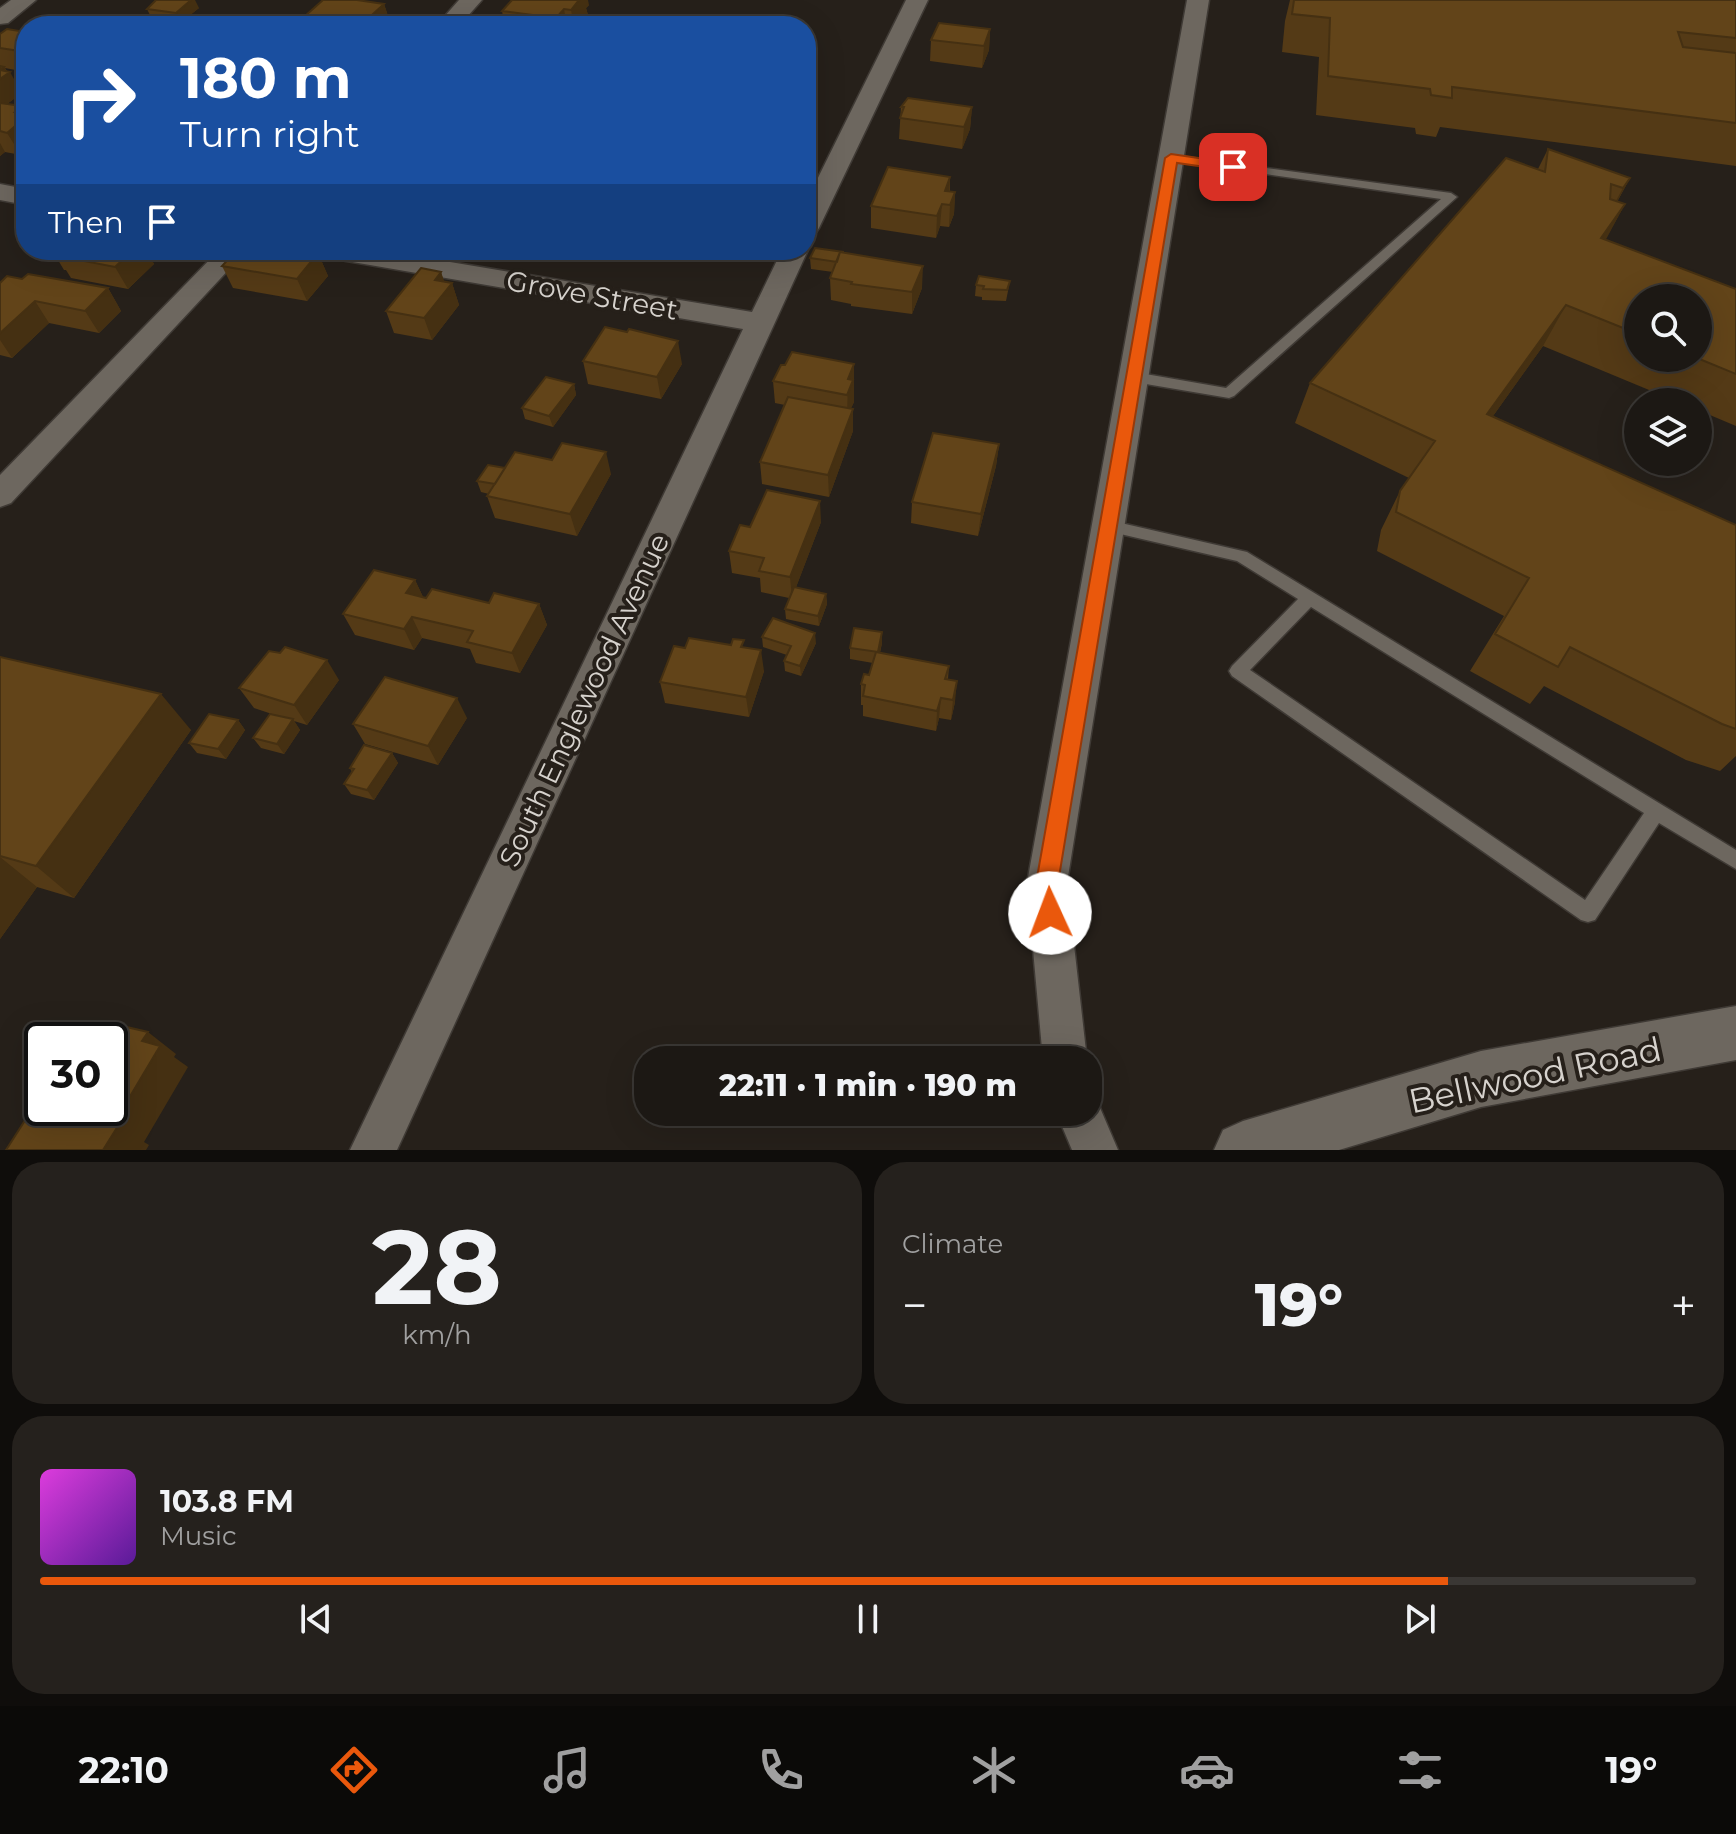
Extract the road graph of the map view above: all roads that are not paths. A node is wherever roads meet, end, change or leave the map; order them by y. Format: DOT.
graph roads {
  1 [pos="25,0"];
  2 [pos="471,0"];
  3 [pos="917,0"];
  4 [pos="1198,0"];
  5 [pos="456,16"];
  6 [pos="0,18"];
  7 [pos="1171,158"];
  8 [pos="816,207"];
  9 [pos="224,260"];
  10 [pos="388,260"];
  11 [pos="790,260"];
  12 [pos="760,323"];
  13 [pos="1134,377"];
  14 [pos="0,495"];
  15 [pos="1108,526"];
  16 [pos="1310,598"];
  17 [pos="1656,811"];
  18 [pos="1736,860"];
  19 [pos="1736,1033"];
  20 [pos="1064,1046"];
  21 [pos="1085,1126"];
  22 [pos="373,1150"];
  23 [pos="1095,1150"];
  24 [pos="1243,1150"];
  1 -- 6 [label="street"];
  2 -- 5 [label="street"];
  3 -- 8 [label="street"];
  4 -- 7 [label="street"];
  7 -- 13 [label="street"];
  7 -- 13 [label="lane"];
  9 -- 14 [label="street"];
  10 -- 12 [label="street, Grove Street"];
  11 -- 12 [label="street, South Englewood Avenue"];
  12 -- 22 [label="street, South Englewood Avenue"];
  13 -- 15 [label="street"];
  15 -- 16 [label="lane"];
  15 -- 20 [label="street"];
  16 -- 17 [label="lane"];
  16 -- 17 [label="lane"];
  17 -- 18 [label="lane"];
  19 -- 24 [label="street, Bellwood Road"];
  21 -- 23 [label="street"];
}
